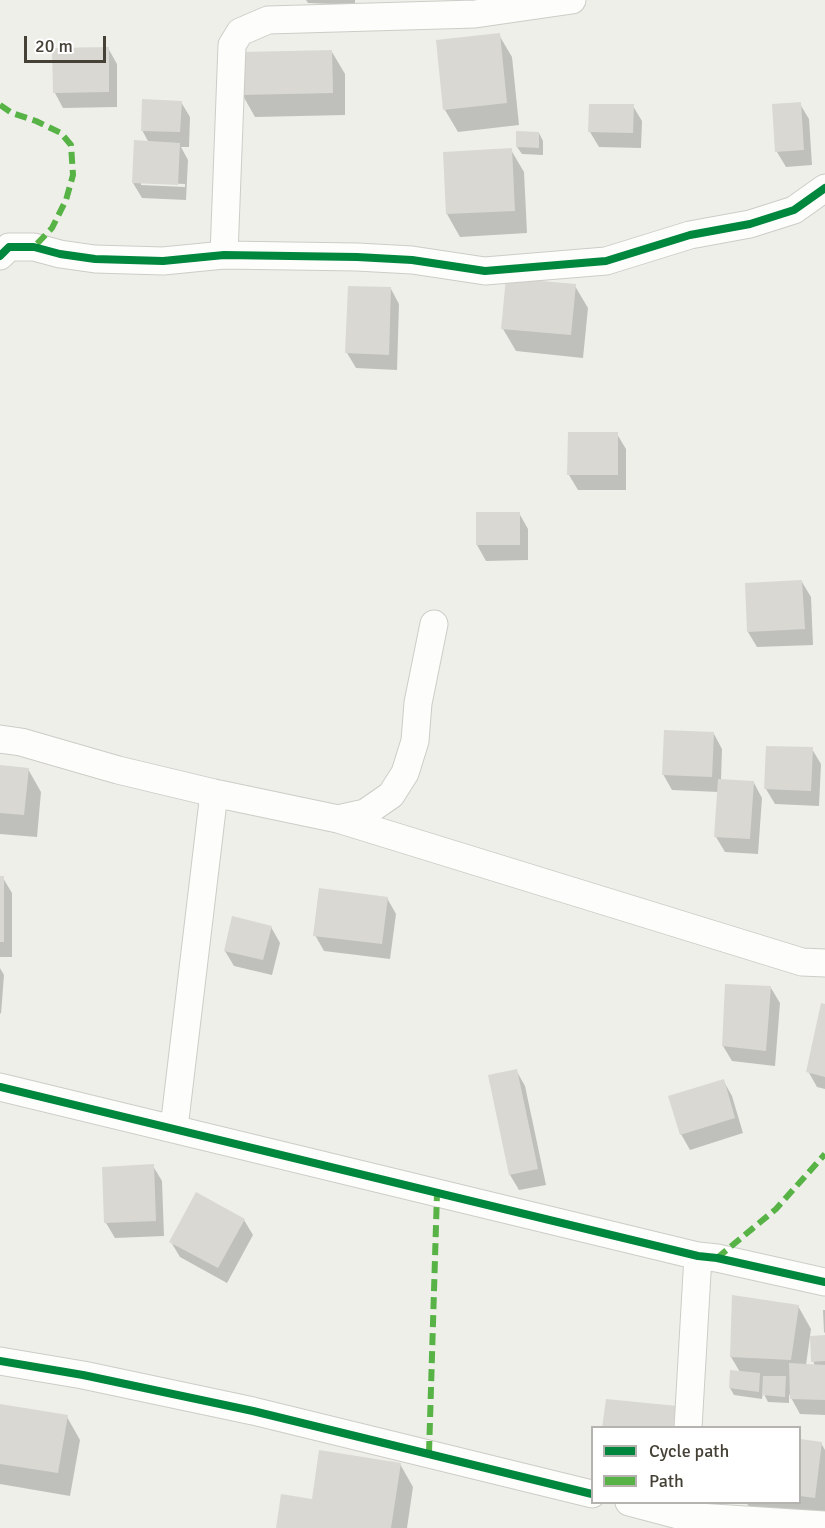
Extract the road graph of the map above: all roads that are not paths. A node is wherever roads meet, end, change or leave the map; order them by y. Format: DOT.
graph roads {
  1 [pos="572,0"];
  2 [pos="825,188"];
  3 [pos="224,255"];
  4 [pos="0,256"];
  5 [pos="434,624"];
  6 [pos="0,739"];
  7 [pos="214,793"];
  8 [pos="338,819"];
  9 [pos="825,963"];
  10 [pos="0,1087"];
  11 [pos="174,1128"];
  12 [pos="698,1256"];
  13 [pos="825,1282"];
  14 [pos="0,1361"];
  15 [pos="688,1426"];
  16 [pos="591,1494"];
  17 [pos="633,1504"];
  18 [pos="682,1515"];
  19 [pos="825,1526"];
  1 -- 3 [label="street"];
  2 -- 3 [label="street"];
  3 -- 4 [label="street"];
  5 -- 8 [label="street"];
  6 -- 7 [label="street"];
  7 -- 8 [label="street"];
  7 -- 11 [label="street"];
  8 -- 9 [label="street"];
  10 -- 11 [label="street"];
  11 -- 12 [label="street"];
  12 -- 13 [label="street"];
  12 -- 15 [label="street"];
  14 -- 16 [label="street"];
  17 -- 18 [label="street"];
  18 -- 19 [label="street"];
}
